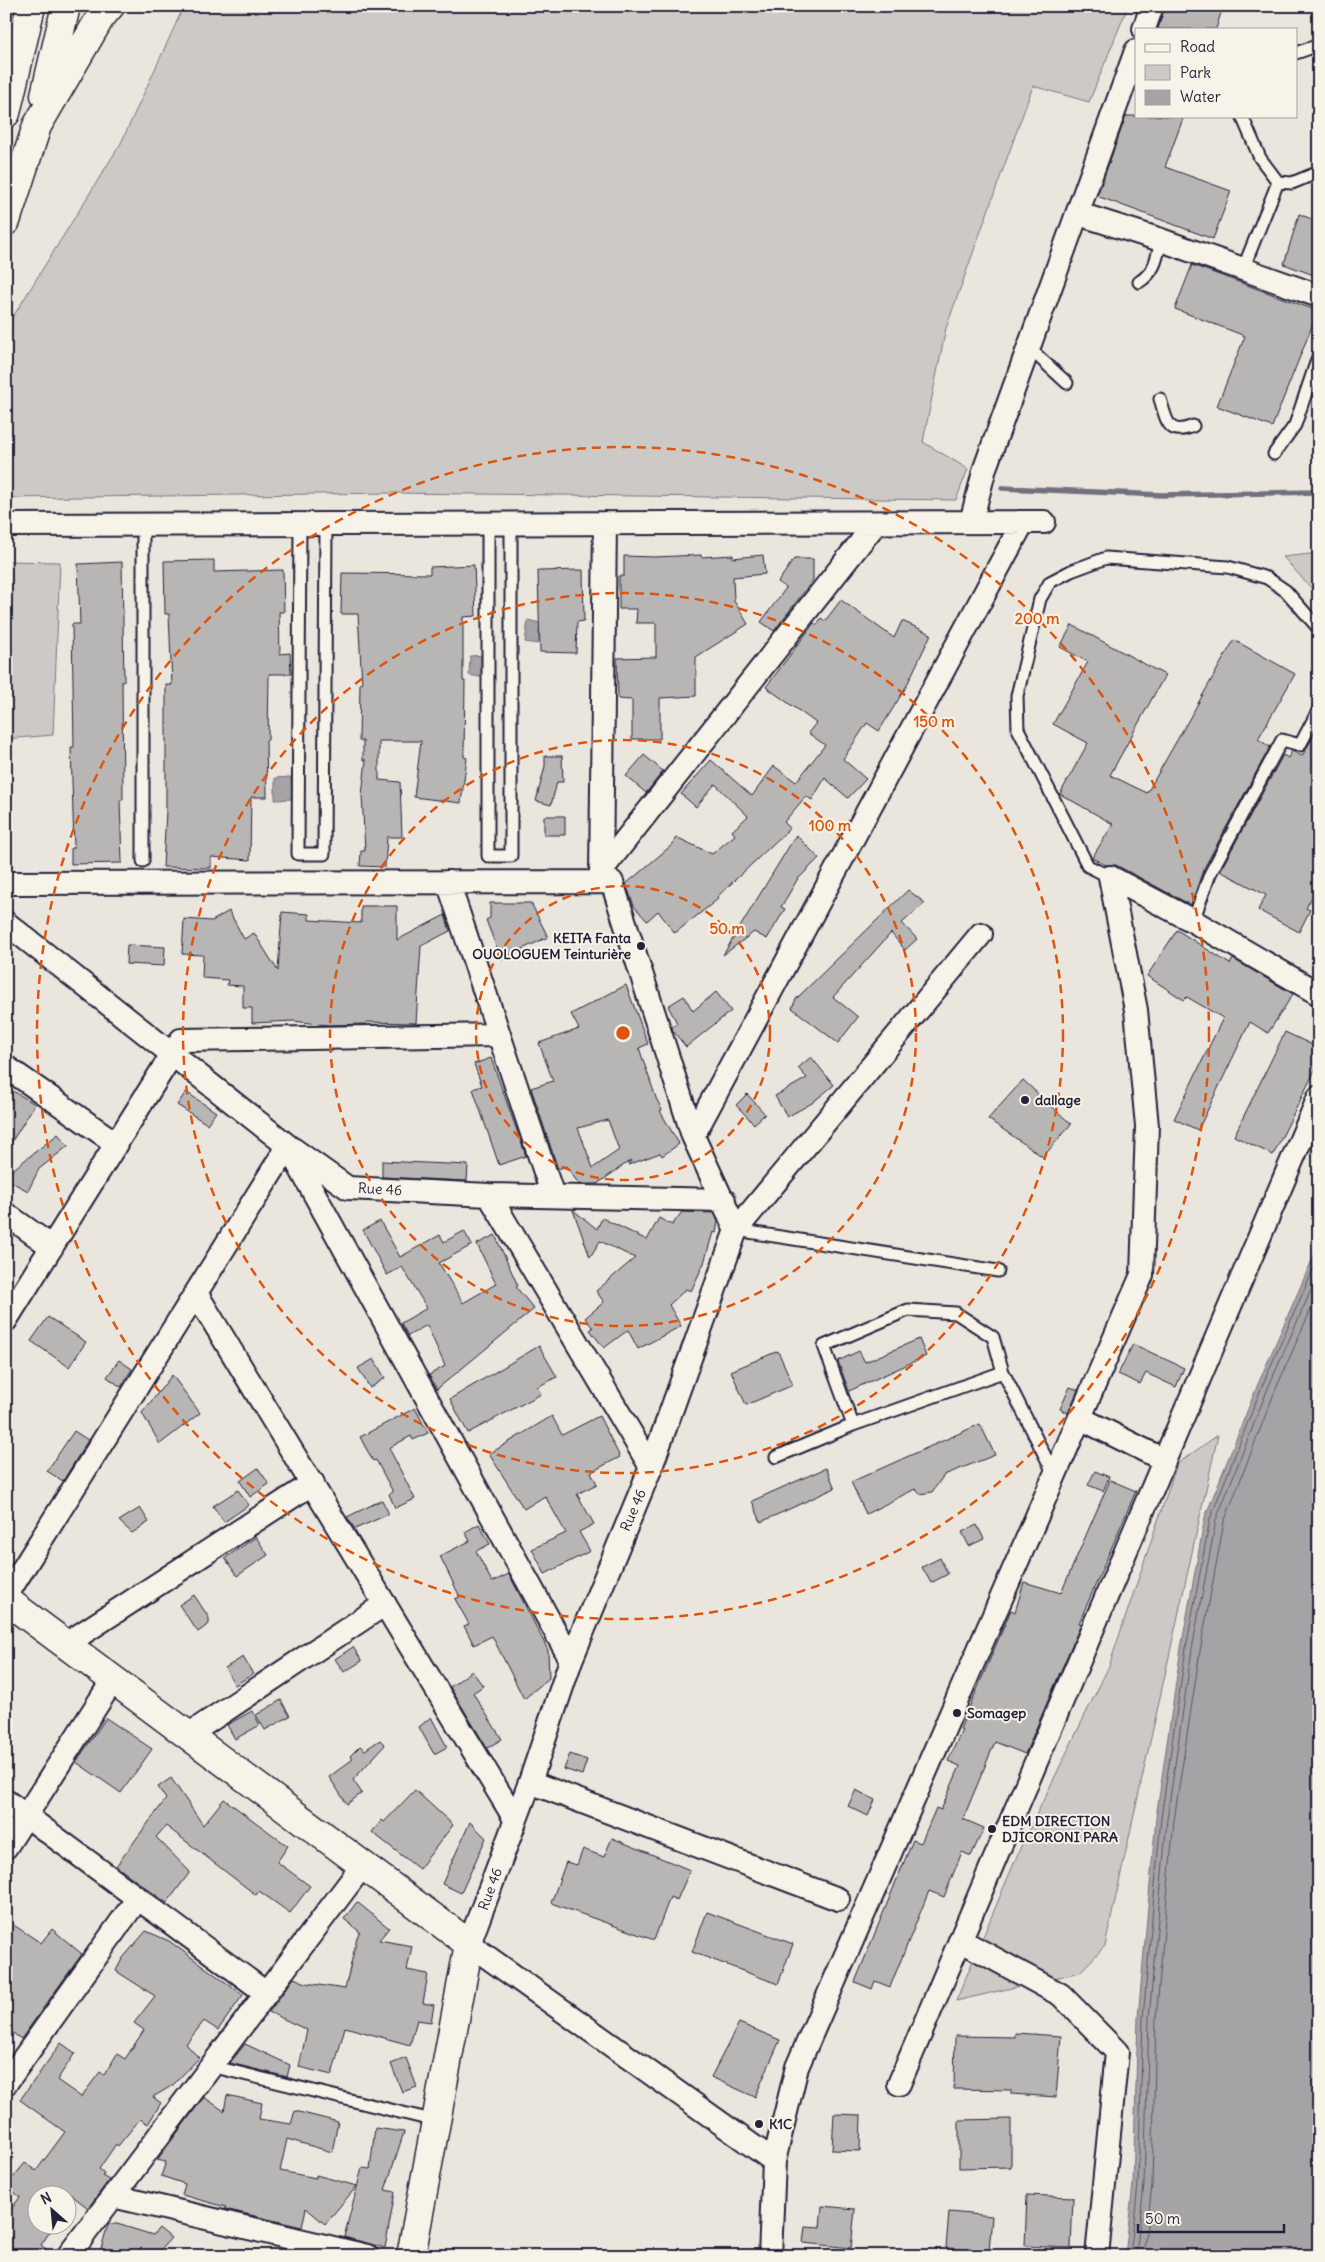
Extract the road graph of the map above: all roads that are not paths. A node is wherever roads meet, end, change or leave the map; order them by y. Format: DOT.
graph roads {
  1 [pos="31,6"];
  2 [pos="66,6"];
  3 [pos="110,6"];
  4 [pos="1152,6"];
  5 [pos="1144,28"];
  6 [pos="1319,45"];
  7 [pos="1298,52"];
  8 [pos="1135,54"];
  9 [pos="6,113"];
  10 [pos="1243,118"];
  11 [pos="37,126"];
  12 [pos="1319,172"];
  13 [pos="1278,182"];
  14 [pos="1079,214"];
  15 [pos="6,221"];
  16 [pos="1161,240"];
  17 [pos="1243,269"];
  18 [pos="1140,282"];
  19 [pos="1319,296"];
  20 [pos="1029,348"];
  21 [pos="1319,354"];
  22 [pos="1067,383"];
  23 [pos="1160,399"];
  24 [pos="1193,426"];
  25 [pos="1274,454"];
  26 [pos="971,522"];
  27 [pos="605,523"];
  28 [pos="876,523"];
  29 [pos="143,524"];
  30 [pos="300,524"];
  31 [pos="326,524"];
  32 [pos="488,524"];
  33 [pos="511,524"];
  34 [pos="6,525"];
  35 [pos="1319,629"];
  36 [pos="1319,709"];
  37 [pos="143,861"];
  38 [pos="601,876"];
  39 [pos="1110,877"];
  40 [pos="448,882"];
  41 [pos="6,883"];
  42 [pos="1194,921"];
  43 [pos="6,923"];
  44 [pos="981,934"];
  45 [pos="1319,994"];
  46 [pos="499,1035"];
  47 [pos="172,1054"];
  48 [pos="6,1067"];
  49 [pos="1319,1097"];
  50 [pos="693,1136"];
  51 [pos="117,1144"];
  52 [pos="288,1146"];
  53 [pos="489,1195"];
  54 [pos="553,1196"];
  55 [pos="724,1200"];
  56 [pos="6,1214"];
  57 [pos="736,1230"];
  58 [pos="52,1247"];
  59 [pos="998,1271"];
  60 [pos="196,1292"];
  61 [pos="6,1320"];
  62 [pos="1003,1372"];
  63 [pos="1080,1418"];
  64 [pos="853,1425"];
  65 [pos="776,1457"];
  66 [pos="1164,1460"];
  67 [pos="651,1467"];
  68 [pos="1055,1476"];
  69 [pos="313,1483"];
  70 [pos="6,1596"];
  71 [pos="6,1600"];
  72 [pos="385,1604"];
  73 [pos="66,1644"];
  74 [pos="571,1660"];
  75 [pos="113,1680"];
  76 [pos="188,1735"];
  77 [pos="530,1782"];
  78 [pos="6,1801"];
  79 [pos="26,1816"];
  80 [pos="515,1819"];
  81 [pos="6,1847"];
  82 [pos="363,1865"];
  83 [pos="138,1898"];
  84 [pos="838,1899"];
  85 [pos="960,1940"];
  86 [pos="470,1944"];
  87 [pos="266,1993"];
  88 [pos="211,2066"];
  89 [pos="6,2083"];
  90 [pos="899,2084"];
  91 [pos="438,2121"];
  92 [pos="774,2161"];
  93 [pos="113,2196"];
  94 [pos="68,2256"];
  95 [pos="367,2256"];
  96 [pos="412,2256"];
  97 [pos="770,2256"];
  98 [pos="1097,2256"];
  1 -- 9 [label="main road"];
  2 -- 11 [label="main road"];
  3 -- 11 [label="main road"];
  4 -- 5 [label="street"];
  6 -- 7 [label="lane"];
  8 -- 14 [label="street"];
  10 -- 13 [label="lane"];
  11 -- 15 [label="main road"];
  12 -- 13 [label="lane"];
  13 -- 17 [label="lane"];
  14 -- 16 [label="street"];
  14 -- 20 [label="street"];
  16 -- 17 [label="street"];
  16 -- 18 [label="lane"];
  17 -- 19 [label="street"];
  20 -- 22 [label="lane"];
  20 -- 26 [label="street"];
  21 -- 25 [label="lane"];
  23 -- 24 [label="lane"];
  26 -- 28 [label="street"];
  26 -- 50 [label="street"];
  27 -- 28 [label="street"];
  27 -- 33 [label="street"];
  27 -- 38 [label="street"];
  28 -- 38 [label="street"];
  29 -- 30 [label="street"];
  29 -- 34 [label="street"];
  29 -- 37 [label="lane"];
  30 -- 31 [label="street"];
  30 -- 31 [label="lane"];
  31 -- 32 [label="street"];
  32 -- 33 [label="street"];
  32 -- 33 [label="lane"];
  35 -- 39 [label="lane"];
  36 -- 42 [label="lane"];
  38 -- 40 [label="street"];
  38 -- 50 [label="street"];
  39 -- 42 [label="street"];
  39 -- 63 [label="street"];
  40 -- 41 [label="street"];
  40 -- 46 [label="street"];
  42 -- 45 [label="street"];
  43 -- 47 [label="street, Rue 46"];
  44 -- 57 [label="street, Rue 46"];
  46 -- 47 [label="street"];
  46 -- 54 [label="street"];
  47 -- 51 [label="street"];
  47 -- 52 [label="street, Rue 46"];
  48 -- 51 [label="street"];
  49 -- 66 [label="street"];
  50 -- 55 [label="street"];
  51 -- 58 [label="street"];
  52 -- 53 [label="street, Rue 46"];
  52 -- 60 [label="street"];
  52 -- 74 [label="street"];
  53 -- 54 [label="street, Rue 46"];
  53 -- 67 [label="street"];
  54 -- 55 [label="street, Rue 46"];
  55 -- 57 [label="street"];
  56 -- 58 [label="street"];
  57 -- 59 [label="lane"];
  57 -- 67 [label="street, Rue 46"];
  58 -- 61 [label="street"];
  60 -- 69 [label="street"];
  60 -- 70 [label="street"];
  62 -- 64 [label="lane"];
  62 -- 64 [label="lane"];
  62 -- 68 [label="lane"];
  63 -- 66 [label="street"];
  63 -- 68 [label="street"];
  64 -- 65 [label="lane"];
  66 -- 85 [label="street"];
  67 -- 74 [label="street, Rue 46"];
  68 -- 92 [label="street"];
  69 -- 72 [label="street"];
  69 -- 73 [label="street"];
  71 -- 73 [label="main road"];
  72 -- 76 [label="street"];
  72 -- 80 [label="street"];
  73 -- 75 [label="main road"];
  74 -- 77 [label="street, Rue 46"];
  75 -- 76 [label="main road"];
  75 -- 79 [label="street"];
  76 -- 82 [label="main road"];
  77 -- 80 [label="street, Rue 46"];
  77 -- 84 [label="street"];
  78 -- 79 [label="street"];
  79 -- 81 [label="street"];
  79 -- 83 [label="street"];
  80 -- 86 [label="street, Rue 46"];
  82 -- 86 [label="main road"];
  82 -- 87 [label="street"];
  83 -- 87 [label="street"];
  83 -- 89 [label="street"];
  85 -- 90 [label="street"];
  85 -- 98 [label="street"];
  86 -- 91 [label="main road, Rue 46"];
  86 -- 92 [label="street"];
  87 -- 88 [label="street"];
  88 -- 91 [label="lane"];
  88 -- 93 [label="street"];
  91 -- 96 [label="main road, Rue 46"];
  92 -- 97 [label="street"];
  93 -- 94 [label="street"];
  93 -- 95 [label="street"];
}
